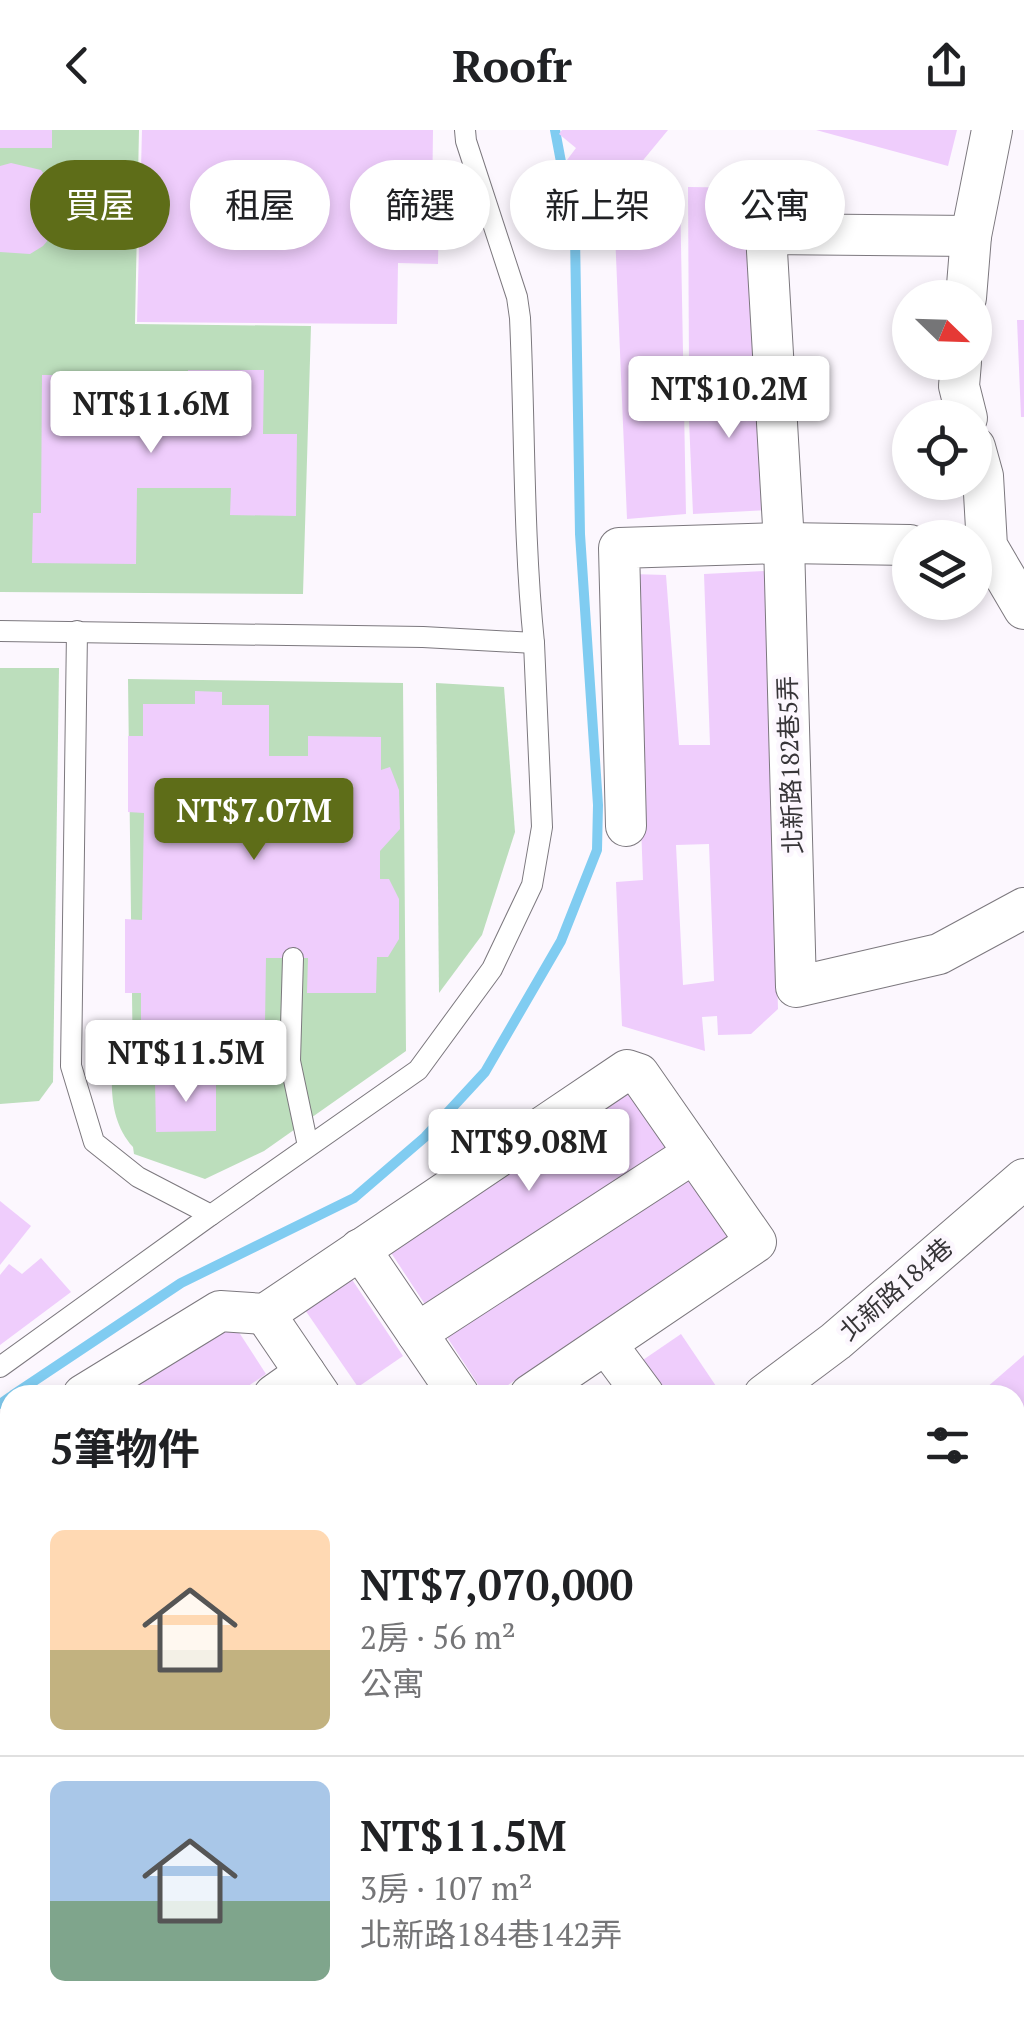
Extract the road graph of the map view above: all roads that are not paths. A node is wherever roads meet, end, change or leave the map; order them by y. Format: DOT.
graph roads {
  1 [pos="465,130"];
  2 [pos="992,130"];
  3 [pos="971,236"];
  4 [pos="967,280"];
  5 [pos="784,543"];
  6 [pos="892,545"];
  7 [pos="992,562"];
  8 [pos="1024,609"];
  9 [pos="0,631"];
  10 [pos="77,631"];
  11 [pos="534,643"];
  12 [pos="626,826"];
  13 [pos="1024,908"];
  14 [pos="293,958"];
  15 [pos="308,1146"];
  16 [pos="694,1153"];
  17 [pos="1024,1179"];
  18 [pos="211,1215"];
  19 [pos="360,1250"];
  20 [pos="265,1314"];
  21 [pos="417,1333"];
  22 [pos="608,1344"];
  23 [pos="0,1367"];
  24 [pos="100,1385"];
  25 [pos="299,1385"];
  26 [pos="453,1385"];
  27 [pos="545,1385"];
  28 [pos="637,1385"];
  29 [pos="777,1385"];
  1 -- 11 [label="lane"];
  2 -- 3 [label="street"];
  3 -- 4 [label="street"];
  3 -- 5 [label="street, 北新路182巷5弄"];
  5 -- 6 [label="street"];
  5 -- 12 [label="street"];
  5 -- 13 [label="street, 北新路182巷5弄"];
  7 -- 8 [label="street"];
  9 -- 10 [label="lane"];
  10 -- 11 [label="lane"];
  10 -- 18 [label="lane"];
  11 -- 15 [label="lane"];
  14 -- 15 [label="lane"];
  15 -- 18 [label="lane"];
  16 -- 19 [label="street"];
  16 -- 21 [label="street"];
  16 -- 22 [label="street"];
  17 -- 29 [label="street, 北新路184巷"];
  18 -- 23 [label="lane"];
  19 -- 20 [label="street"];
  19 -- 21 [label="street"];
  20 -- 24 [label="street"];
  20 -- 25 [label="street"];
  21 -- 26 [label="street"];
  22 -- 27 [label="street"];
  22 -- 28 [label="street"];
}
